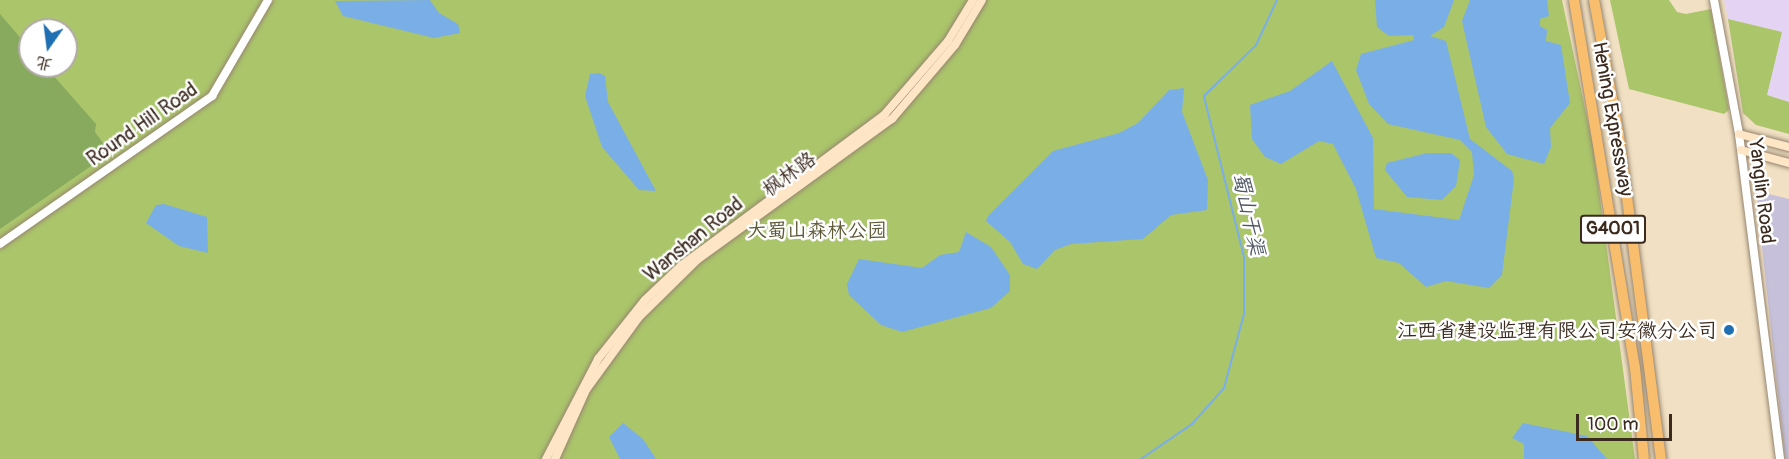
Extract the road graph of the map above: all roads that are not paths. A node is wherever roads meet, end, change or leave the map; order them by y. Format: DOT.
graph roads {
  1 [pos="268,0"];
  2 [pos="973,0"];
  3 [pos="982,0"];
  4 [pos="1574,0"];
  5 [pos="1594,0"];
  6 [pos="1714,0"];
  7 [pos="1739,134"];
  8 [pos="1789,147"];
  9 [pos="1741,150"];
  10 [pos="1789,163"];
  11 [pos="0,244"];
  12 [pos="546,459"];
  13 [pos="555,459"];
  14 [pos="1644,459"];
  15 [pos="1661,459"];
  16 [pos="1780,459"];
  1 -- 11 [label="street, Round Hill Road"];
  2 -- 12 [label="main road, Wanshan Road"];
  3 -- 13 [label="main road, 枫林路"];
  4 -- 14 [label="highway, Hening Expressway / G4001"];
  5 -- 15 [label="highway, Hening Expressway / G4001"];
  6 -- 7 [label="street, Yanglin Road"];
  7 -- 8 [label="main road"];
  7 -- 9 [label="street, Yanglin Road"];
  9 -- 10 [label="main road"];
  9 -- 16 [label="street, Yanglin Road"];
}
